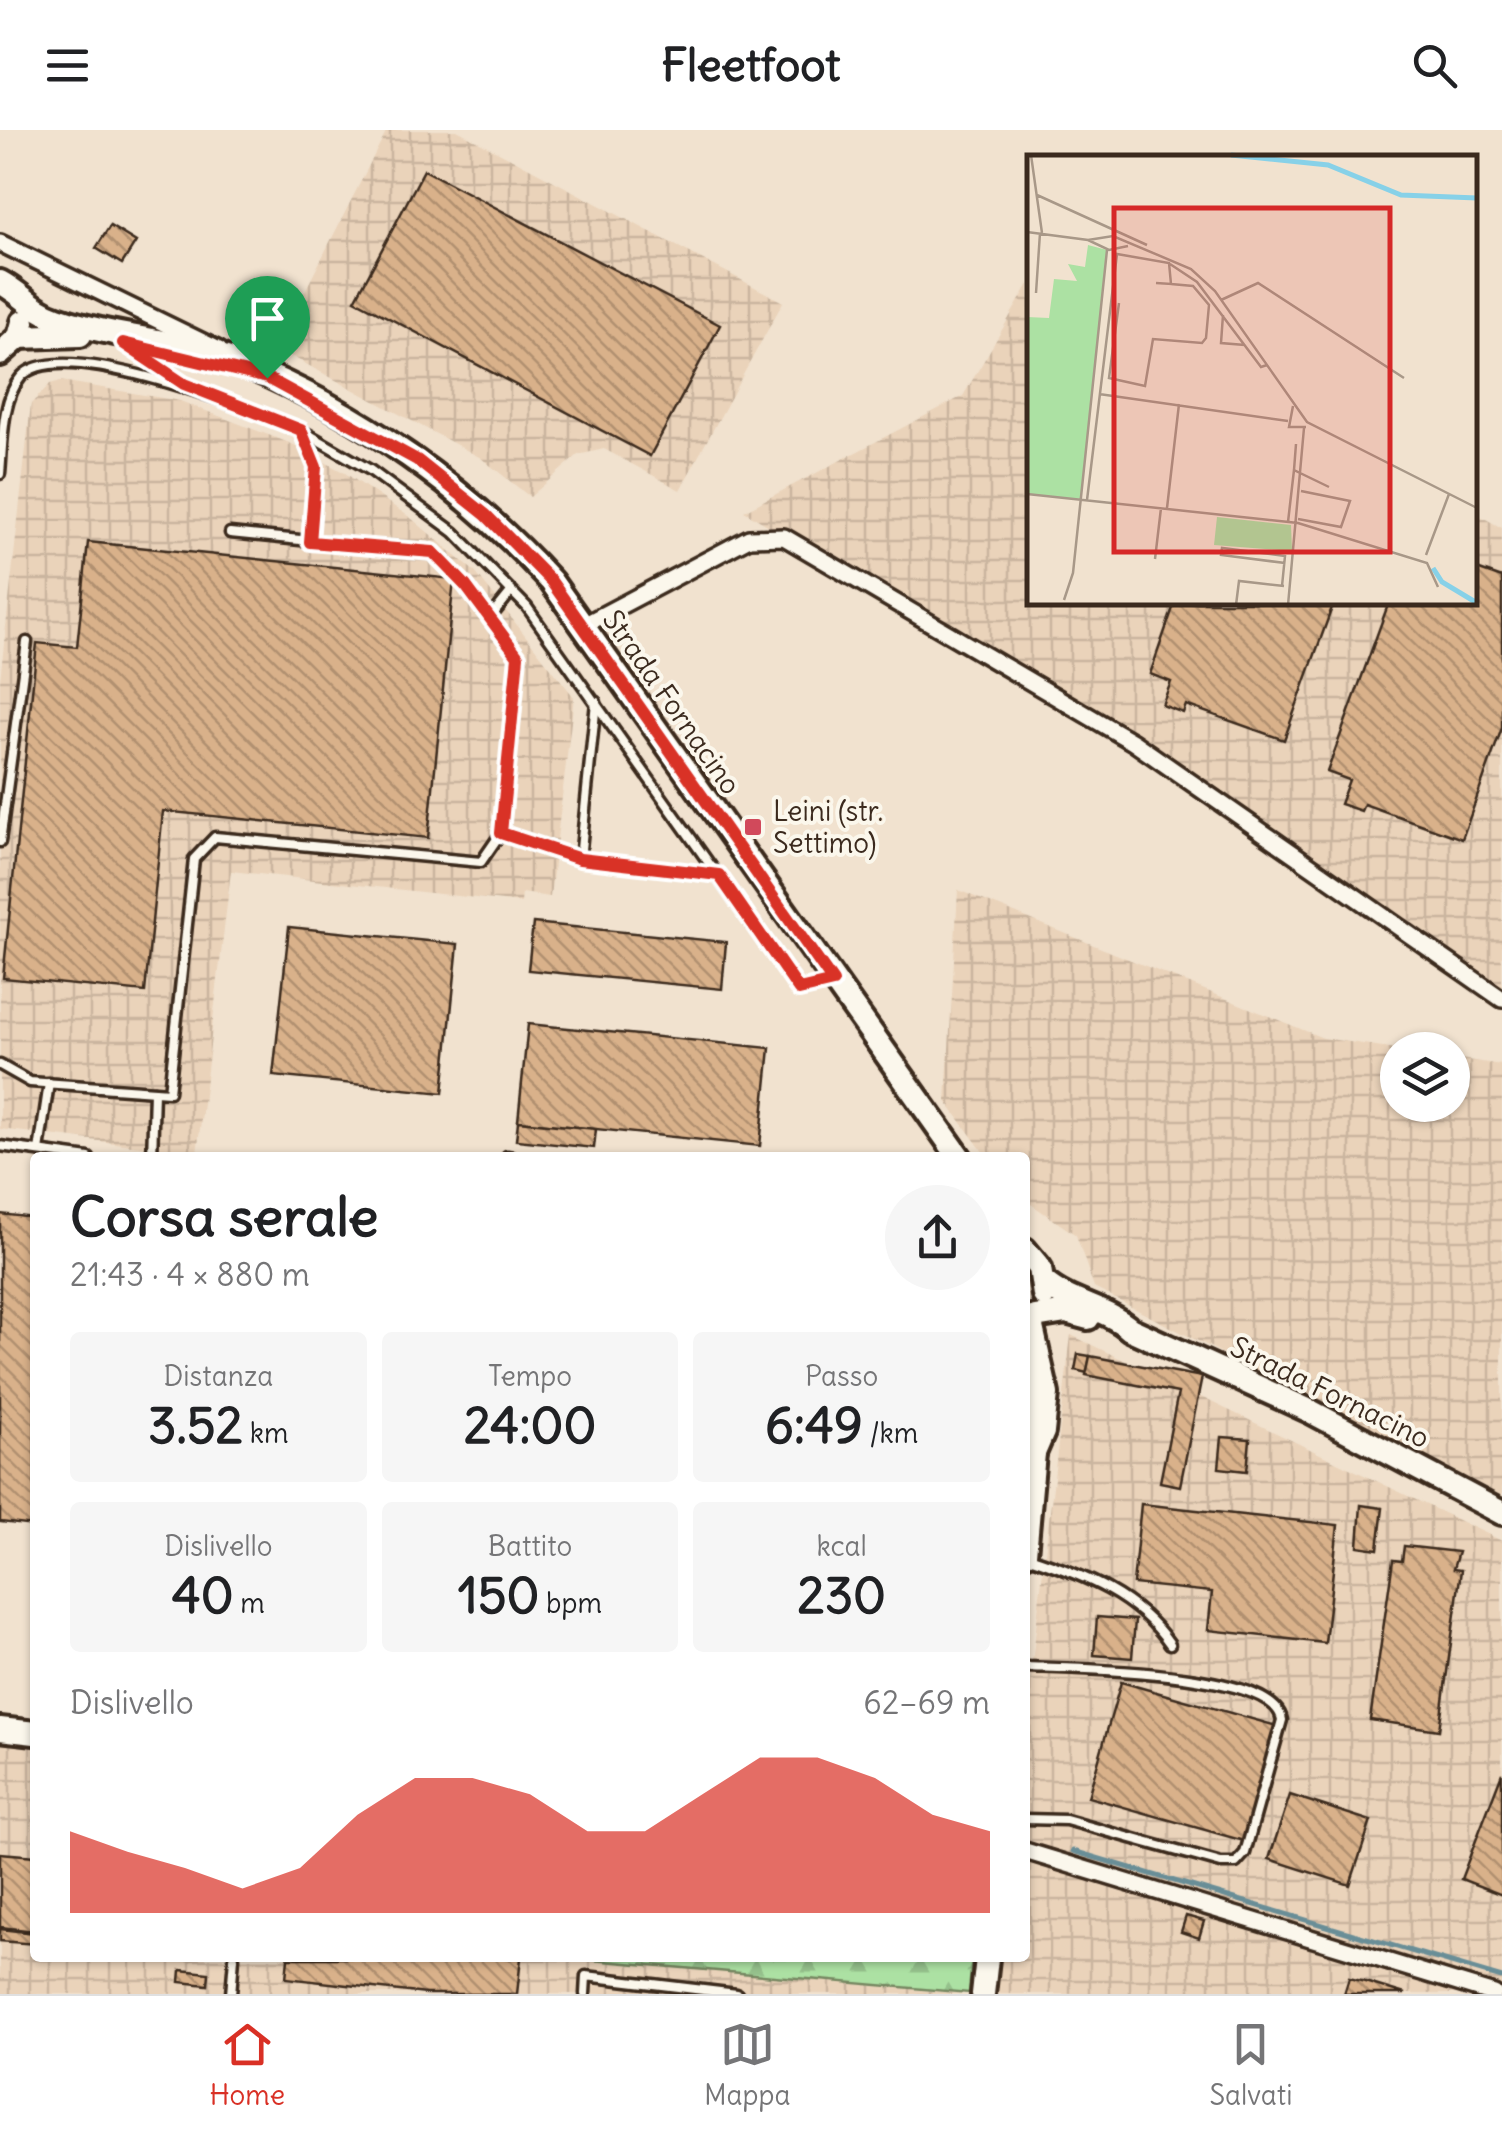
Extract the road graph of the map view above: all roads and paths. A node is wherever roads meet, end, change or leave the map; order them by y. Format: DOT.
graph roads {
  1 [pos="0,242"];
  2 [pos="8,288"];
  3 [pos="123,343"];
  4 [pos="5,351"];
  5 [pos="234,362"];
  6 [pos="267,378"];
  7 [pos="184,384"];
  8 [pos="301,430"];
  9 [pos="0,474"];
  10 [pos="230,533"];
  11 [pos="310,542"];
  12 [pos="511,592"];
  13 [pos="490,618"];
  14 [pos="582,626"];
  15 [pos="26,642"];
  16 [pos="596,702"];
  17 [pos="501,833"];
  18 [pos="0,842"];
  19 [pos="580,859"];
  20 [pos="719,875"];
  21 [pos="833,982"];
  22 [pos="1502,998"];
  23 [pos="0,1065"];
  24 [pos="49,1083"];
  25 [pos="154,1091"];
  26 [pos="0,1146"];
  27 [pos="40,1151"];
  28 [pos="47,1152"];
  29 [pos="152,1152"];
  30 [pos="953,1152"];
  31 [pos="1030,1256"];
  32 [pos="1044,1282"];
  33 [pos="1030,1322"];
  34 [pos="1130,1329"];
  35 [pos="1032,1420"];
  36 [pos="1030,1498"];
  37 [pos="1502,1512"];
  38 [pos="1030,1556"];
  39 [pos="1170,1644"];
  40 [pos="1030,1667"];
  41 [pos="0,1729"];
  42 [pos="30,1732"];
  43 [pos="1030,1818"];
  44 [pos="1030,1853"];
  45 [pos="234,1962"];
  46 [pos="987,1962"];
  47 [pos="700,1992"];
  48 [pos="231,1994"];
  49 [pos="584,1994"];
  50 [pos="738,1994"];
  51 [pos="983,1994"];
  52 [pos="1494,1994"];
  1 -- 5 [label="street, Strada Fornacino"];
  2 -- 4 [label="street"];
  2 -- 5 [label="street, Strada Fornacino"];
  3 -- 4 [label="street, Strada Fornacino"];
  3 -- 6 [label="street, Strada Fornacino"];
  3 -- 7 [label="lane"];
  5 -- 6 [label="street, Strada Fornacino"];
  6 -- 14 [label="street, Strada Fornacino"];
  7 -- 8 [label="lane"];
  7 -- 9 [label="lane"];
  8 -- 11 [label="lane"];
  8 -- 12 [label="lane"];
  10 -- 11 [label="lane"];
  11 -- 13 [label="lane"];
  12 -- 13 [label="lane"];
  12 -- 16 [label="lane"];
  13 -- 17 [label="lane"];
  14 -- 21 [label="street, Strada Fornacino"];
  14 -- 22 [label="street"];
  15 -- 18 [label="lane"];
  16 -- 19 [label="lane"];
  16 -- 20 [label="lane"];
  17 -- 19 [label="lane"];
  17 -- 25 [label="lane"];
  19 -- 20 [label="lane"];
  20 -- 21 [label="lane"];
  21 -- 30 [label="street, Strada Fornacino"];
  23 -- 24 [label="lane"];
  24 -- 25 [label="lane"];
  24 -- 27 [label="lane"];
  25 -- 29 [label="lane"];
  26 -- 27 [label="lane"];
  27 -- 28 [label="lane"];
  31 -- 32 [label="street"];
  32 -- 33 [label="street"];
  32 -- 34 [label="street, Strada Fornacino"];
  33 -- 34 [label="street, Strada Fornacino"];
  33 -- 35 [label="street"];
  34 -- 37 [label="street, Strada Fornacino"];
  35 -- 36 [label="street"];
  38 -- 39 [label="lane"];
  40 -- 43 [label="lane"];
  41 -- 42 [label="street"];
  44 -- 52 [label="street"];
  45 -- 48 [label="lane"];
  46 -- 51 [label="street"];
  47 -- 49 [label="lane"];
  47 -- 50 [label="lane"];
}
